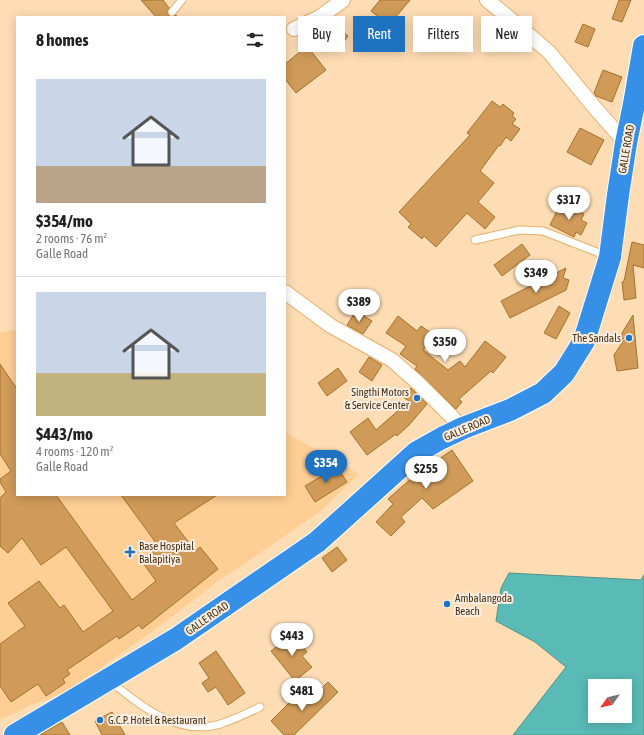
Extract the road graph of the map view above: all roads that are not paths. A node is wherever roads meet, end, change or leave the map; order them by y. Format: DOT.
graph roads {
  1 [pos="182,0"];
  2 [pos="343,0"];
  3 [pos="487,0"];
  4 [pos="172,12"];
  5 [pos="294,29"];
  6 [pos="644,46"];
  7 [pos="626,143"];
  8 [pos="475,240"];
  9 [pos="610,257"];
  10 [pos="286,293"];
  11 [pos="463,428"];
  12 [pos="108,679"];
  13 [pos="260,707"];
  14 [pos="15,735"];
  1 -- 4 [label="lane"];
  2 -- 5 [label="street"];
  3 -- 7 [label="street"];
  6 -- 7 [label="highway, GALLE ROAD"];
  7 -- 9 [label="highway, GALLE ROAD"];
  8 -- 9 [label="lane"];
  9 -- 11 [label="highway, GALLE ROAD"];
  10 -- 11 [label="street"];
  11 -- 12 [label="highway, GALLE ROAD"];
  12 -- 13 [label="lane"];
  12 -- 14 [label="highway, GALLE ROAD"];
}
